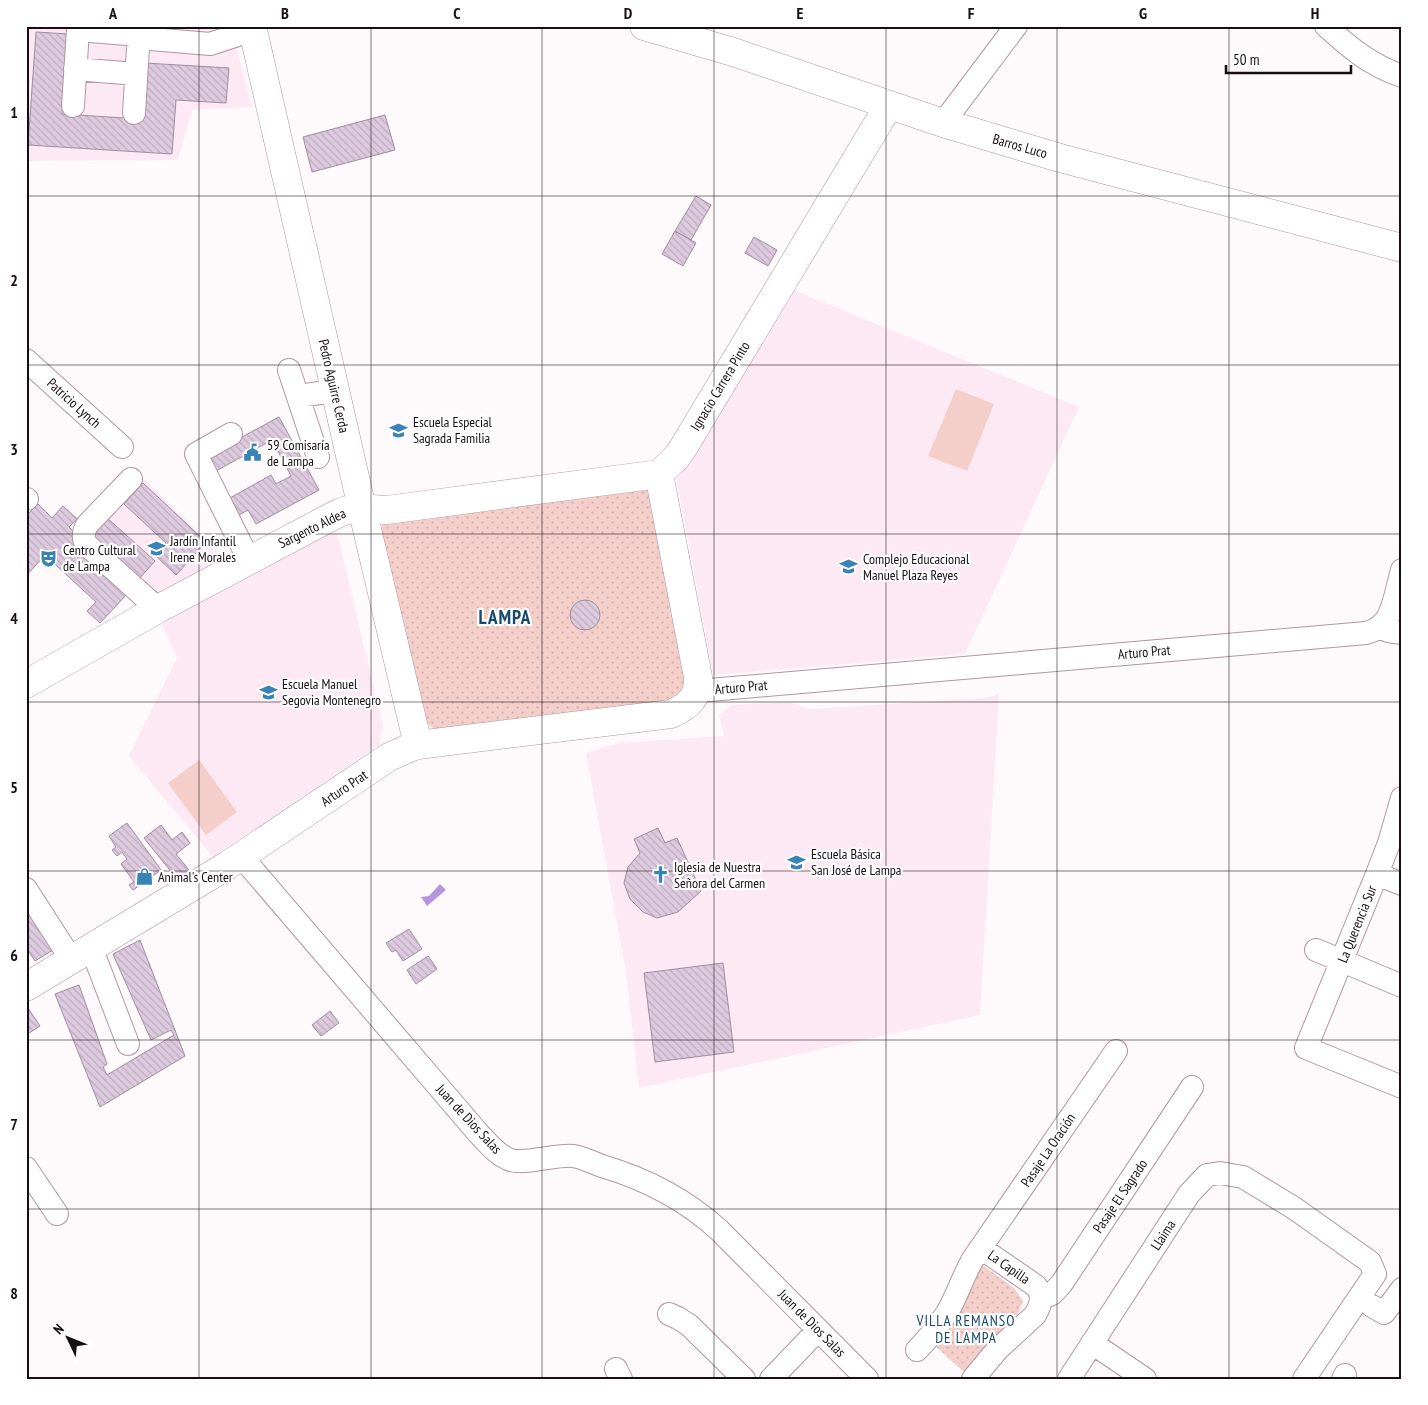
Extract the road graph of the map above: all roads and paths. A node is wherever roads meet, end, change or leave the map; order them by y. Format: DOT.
graph roads {
  1 [pos="644,26"];
  2 [pos="1016,26"];
  3 [pos="1326,26"];
  4 [pos="253,28"];
  5 [pos="139,35"];
  6 [pos="75,69"];
  7 [pos="136,74"];
  8 [pos="1402,76"];
  9 [pos="889,105"];
  10 [pos="73,106"];
  11 [pos="134,113"];
  12 [pos="943,123"];
  13 [pos="1402,248"];
  14 [pos="26,360"];
  15 [pos="289,370"];
  16 [pos="335,391"];
  17 [pos="298,396"];
  18 [pos="231,434"];
  19 [pos="122,447"];
  20 [pos="318,457"];
  21 [pos="659,474"];
  22 [pos="131,479"];
  23 [pos="362,508"];
  24 [pos="249,560"];
  25 [pos="1402,570"];
  26 [pos="158,609"];
  27 [pos="1380,626"];
  28 [pos="1402,634"];
  29 [pos="26,684"];
  30 [pos="698,691"];
  31 [pos="418,746"];
  32 [pos="1402,798"];
  33 [pos="241,856"];
  34 [pos="1377,874"];
  35 [pos="1402,884"];
  36 [pos="26,889"];
  37 [pos="1316,950"];
  38 [pos="81,953"];
  39 [pos="1342,961"];
  40 [pos="1402,986"];
  41 [pos="26,987"];
  42 [pos="128,1044"];
  43 [pos="1116,1051"];
  44 [pos="1192,1087"];
  45 [pos="1402,1087"];
  46 [pos="26,1168"];
  47 [pos="57,1214"];
  48 [pos="981,1248"];
  49 [pos="1402,1288"];
  50 [pos="1041,1298"];
  51 [pos="1372,1306"];
  52 [pos="668,1314"];
  53 [pos="818,1330"];
  54 [pos="1092,1343"];
  55 [pos="917,1350"];
  56 [pos="744,1379"];
  57 [pos="771,1379"];
  58 [pos="867,1379"];
  59 [pos="973,1379"];
  60 [pos="1069,1379"];
  61 [pos="1145,1379"];
  62 [pos="1304,1379"];
  1 -- 9 [label="main road, Barros Luco"];
  2 -- 12 [label="street"];
  3 -- 8 [label="street"];
  4 -- 5 [label="street"];
  4 -- 16 [label="main road, Pedro Aguirre Cerda"];
  5 -- 6 [label="street"];
  5 -- 7 [label="street"];
  6 -- 7 [label="street"];
  6 -- 10 [label="street"];
  7 -- 11 [label="street"];
  9 -- 12 [label="main road, Barros Luco"];
  9 -- 21 [label="main road, Ignacio Carrera Pinto"];
  12 -- 13 [label="main road, Barros Luco"];
  14 -- 19 [label="street, Patricio Lynch"];
  15 -- 17 [label="street"];
  16 -- 17 [label="street"];
  16 -- 23 [label="main road, Pedro Aguirre Cerda"];
  17 -- 20 [label="street"];
  18 -- 24 [label="street"];
  21 -- 23 [label="main road, Sargento Aldea"];
  21 -- 30 [label="main road"];
  22 -- 26 [label="street"];
  23 -- 24 [label="main road, Sargento Aldea"];
  23 -- 31 [label="main road, Pedro Aguirre Cerda"];
  24 -- 26 [label="main road, Sargento Aldea"];
  25 -- 27 [label="street"];
  26 -- 29 [label="main road, Sargento Aldea"];
  27 -- 28 [label="street"];
  27 -- 30 [label="street, Arturo Prat"];
  30 -- 31 [label="main road, Arturo Prat"];
  31 -- 33 [label="main road, Arturo Prat"];
  32 -- 34 [label="street, La Querencia Sur"];
  33 -- 38 [label="main road, Arturo Prat"];
  33 -- 53 [label="street, Juan de Dios Salas"];
  34 -- 35 [label="street"];
  34 -- 39 [label="street, La Querencia Sur"];
  36 -- 38 [label="street"];
  37 -- 39 [label="street"];
  38 -- 41 [label="main road, Arturo Prat"];
  38 -- 42 [label="street"];
  39 -- 40 [label="street"];
  39 -- 45 [label="street, La Querencia Sur"];
  43 -- 48 [label="street, Pasaje La Oración"];
  44 -- 50 [label="street, Pasaje El Sagrado"];
  46 -- 47 [label="street"];
  48 -- 50 [label="street, La Capilla"];
  48 -- 55 [label="street, Pasaje La Oración"];
  49 -- 51 [label="street"];
  50 -- 59 [label="street, La Capilla"];
  52 -- 56 [label="street"];
  53 -- 57 [label="street"];
  53 -- 58 [label="street, Juan de Dios Salas"];
  54 -- 60 [label="street, Llaima"];
  54 -- 61 [label="street"];
  54 -- 62 [label="street, Llaima"];
}
